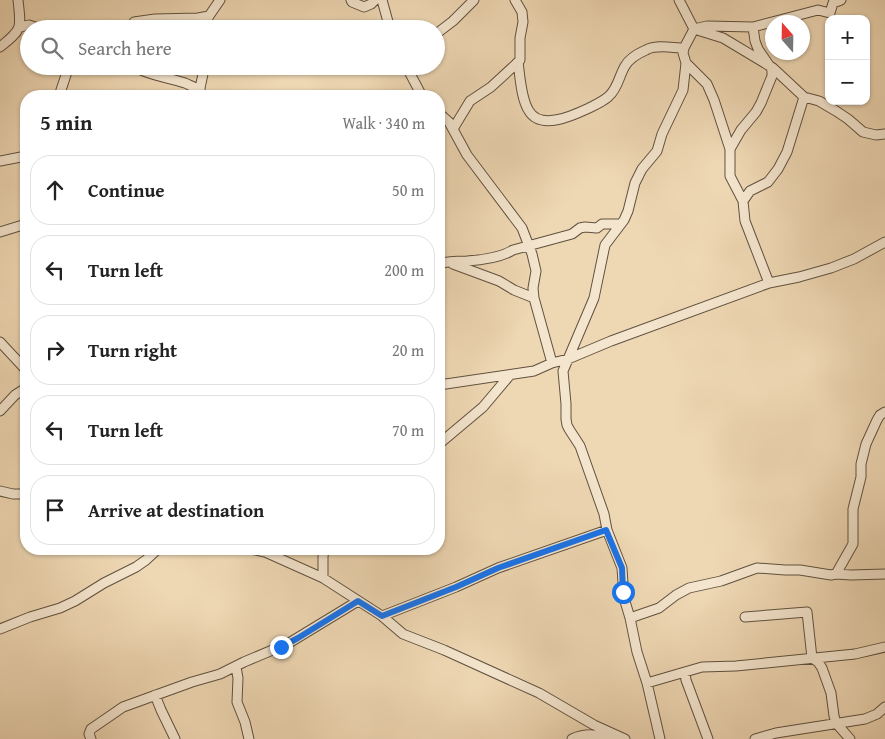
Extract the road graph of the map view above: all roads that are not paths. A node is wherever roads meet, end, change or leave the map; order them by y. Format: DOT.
graph roads {
  1 [pos="18,0"];
  2 [pos="220,0"];
  3 [pos="351,0"];
  4 [pos="375,0"];
  5 [pos="382,0"];
  6 [pos="474,0"];
  7 [pos="515,0"];
  8 [pos="679,0"];
  9 [pos="840,0"];
  10 [pos="209,16"];
  11 [pos="148,20"];
  12 [pos="207,20"];
  13 [pos="388,20"];
  14 [pos="20,27"];
  15 [pos="445,27"];
  16 [pos="753,28"];
  17 [pos="694,29"];
  18 [pos="0,47"];
  19 [pos="684,48"];
  20 [pos="518,62"];
  21 [pos="686,62"];
  22 [pos="769,65"];
  23 [pos="66,75"];
  24 [pos="152,75"];
  25 [pos="203,75"];
  26 [pos="412,75"];
  27 [pos="61,90"];
  28 [pos="196,90"];
  29 [pos="200,90"];
  30 [pos="419,90"];
  31 [pos="804,96"];
  32 [pos="445,120"];
  33 [pos="445,124"];
  34 [pos="451,126"];
  35 [pos="885,134"];
  36 [pos="730,149"];
  37 [pos="20,157"];
  38 [pos="0,160"];
  39 [pos="743,201"];
  40 [pos="621,224"];
  41 [pos="20,226"];
  42 [pos="0,232"];
  43 [pos="885,242"];
  44 [pos="528,245"];
  45 [pos="445,262"];
  46 [pos="445,263"];
  47 [pos="769,283"];
  48 [pos="534,298"];
  49 [pos="0,342"];
  50 [pos="568,359"];
  51 [pos="552,363"];
  52 [pos="20,364"];
  53 [pos="510,375"];
  54 [pos="445,384"];
  55 [pos="20,393"];
  56 [pos="0,411"];
  57 [pos="885,412"];
  58 [pos="445,439"];
  59 [pos="0,491"];
  60 [pos="20,494"];
  61 [pos="606,530"];
  62 [pos="151,555"];
  63 [pos="274,555"];
  64 [pos="323,555"];
  65 [pos="836,574"];
  66 [pos="885,574"];
  67 [pos="323,578"];
  68 [pos="358,601"];
  69 [pos="382,616"];
  70 [pos="745,617"];
  71 [pos="630,618"];
  72 [pos="0,629"];
  73 [pos="885,648"];
  74 [pos="812,658"];
  75 [pos="236,667"];
  76 [pos="685,672"];
  77 [pos="647,684"];
  78 [pos="155,695"];
  79 [pos="885,707"];
  80 [pos="836,723"];
  81 [pos="90,739"];
  82 [pos="175,739"];
  83 [pos="249,739"];
  84 [pos="572,739"];
  85 [pos="613,739"];
  86 [pos="625,739"];
  87 [pos="660,739"];
  88 [pos="708,739"];
  89 [pos="755,739"];
  90 [pos="850,739"];
  1 -- 14 [label="street"];
  2 -- 10 [label="street"];
  3 -- 4 [label="street"];
  5 -- 13 [label="street"];
  6 -- 15 [label="street"];
  7 -- 20 [label="street"];
  8 -- 17 [label="street"];
  9 -- 16 [label="street"];
  10 -- 11 [label="street"];
  10 -- 12 [label="street"];
  14 -- 18 [label="street"];
  16 -- 17 [label="street"];
  16 -- 22 [label="street"];
  17 -- 19 [label="street"];
  17 -- 22 [label="street"];
  19 -- 20 [label="street"];
  19 -- 21 [label="street"];
  20 -- 34 [label="street"];
  21 -- 36 [label="street"];
  21 -- 40 [label="street"];
  22 -- 31 [label="street"];
  22 -- 36 [label="street"];
  23 -- 27 [label="street"];
  24 -- 28 [label="street"];
  25 -- 29 [label="street"];
  26 -- 30 [label="street"];
  31 -- 35 [label="street"];
  31 -- 39 [label="street"];
  32 -- 34 [label="street"];
  33 -- 34 [label="street"];
  34 -- 44 [label="street"];
  36 -- 39 [label="street"];
  37 -- 38 [label="street"];
  39 -- 47 [label="street"];
  40 -- 44 [label="street"];
  40 -- 50 [label="street"];
  41 -- 42 [label="street"];
  43 -- 47 [label="street"];
  44 -- 45 [label="street"];
  44 -- 48 [label="street"];
  46 -- 48 [label="street"];
  47 -- 50 [label="street"];
  48 -- 51 [label="street"];
  49 -- 52 [label="street"];
  50 -- 51 [label="street"];
  50 -- 61 [label="street"];
  51 -- 53 [label="street"];
  53 -- 54 [label="street"];
  53 -- 58 [label="street"];
  55 -- 56 [label="street"];
  57 -- 65 [label="street"];
  59 -- 60 [label="street"];
  61 -- 69 [label="street"];
  61 -- 71 [label="street"];
  62 -- 72 [label="street"];
  63 -- 67 [label="street"];
  64 -- 67 [label="street"];
  65 -- 66 [label="street"];
  65 -- 71 [label="street"];
  67 -- 68 [label="street"];
  68 -- 69 [label="street"];
  68 -- 75 [label="street"];
  69 -- 86 [label="street"];
  70 -- 74 [label="street"];
  71 -- 77 [label="street"];
  73 -- 74 [label="street"];
  74 -- 76 [label="street"];
  74 -- 80 [label="street"];
  75 -- 78 [label="street"];
  75 -- 83 [label="street"];
  76 -- 77 [label="street"];
  76 -- 88 [label="street"];
  77 -- 87 [label="street"];
  78 -- 81 [label="street"];
  78 -- 82 [label="street"];
  79 -- 80 [label="street"];
  80 -- 89 [label="street"];
  80 -- 90 [label="street"];
  84 -- 85 [label="street"];
}
